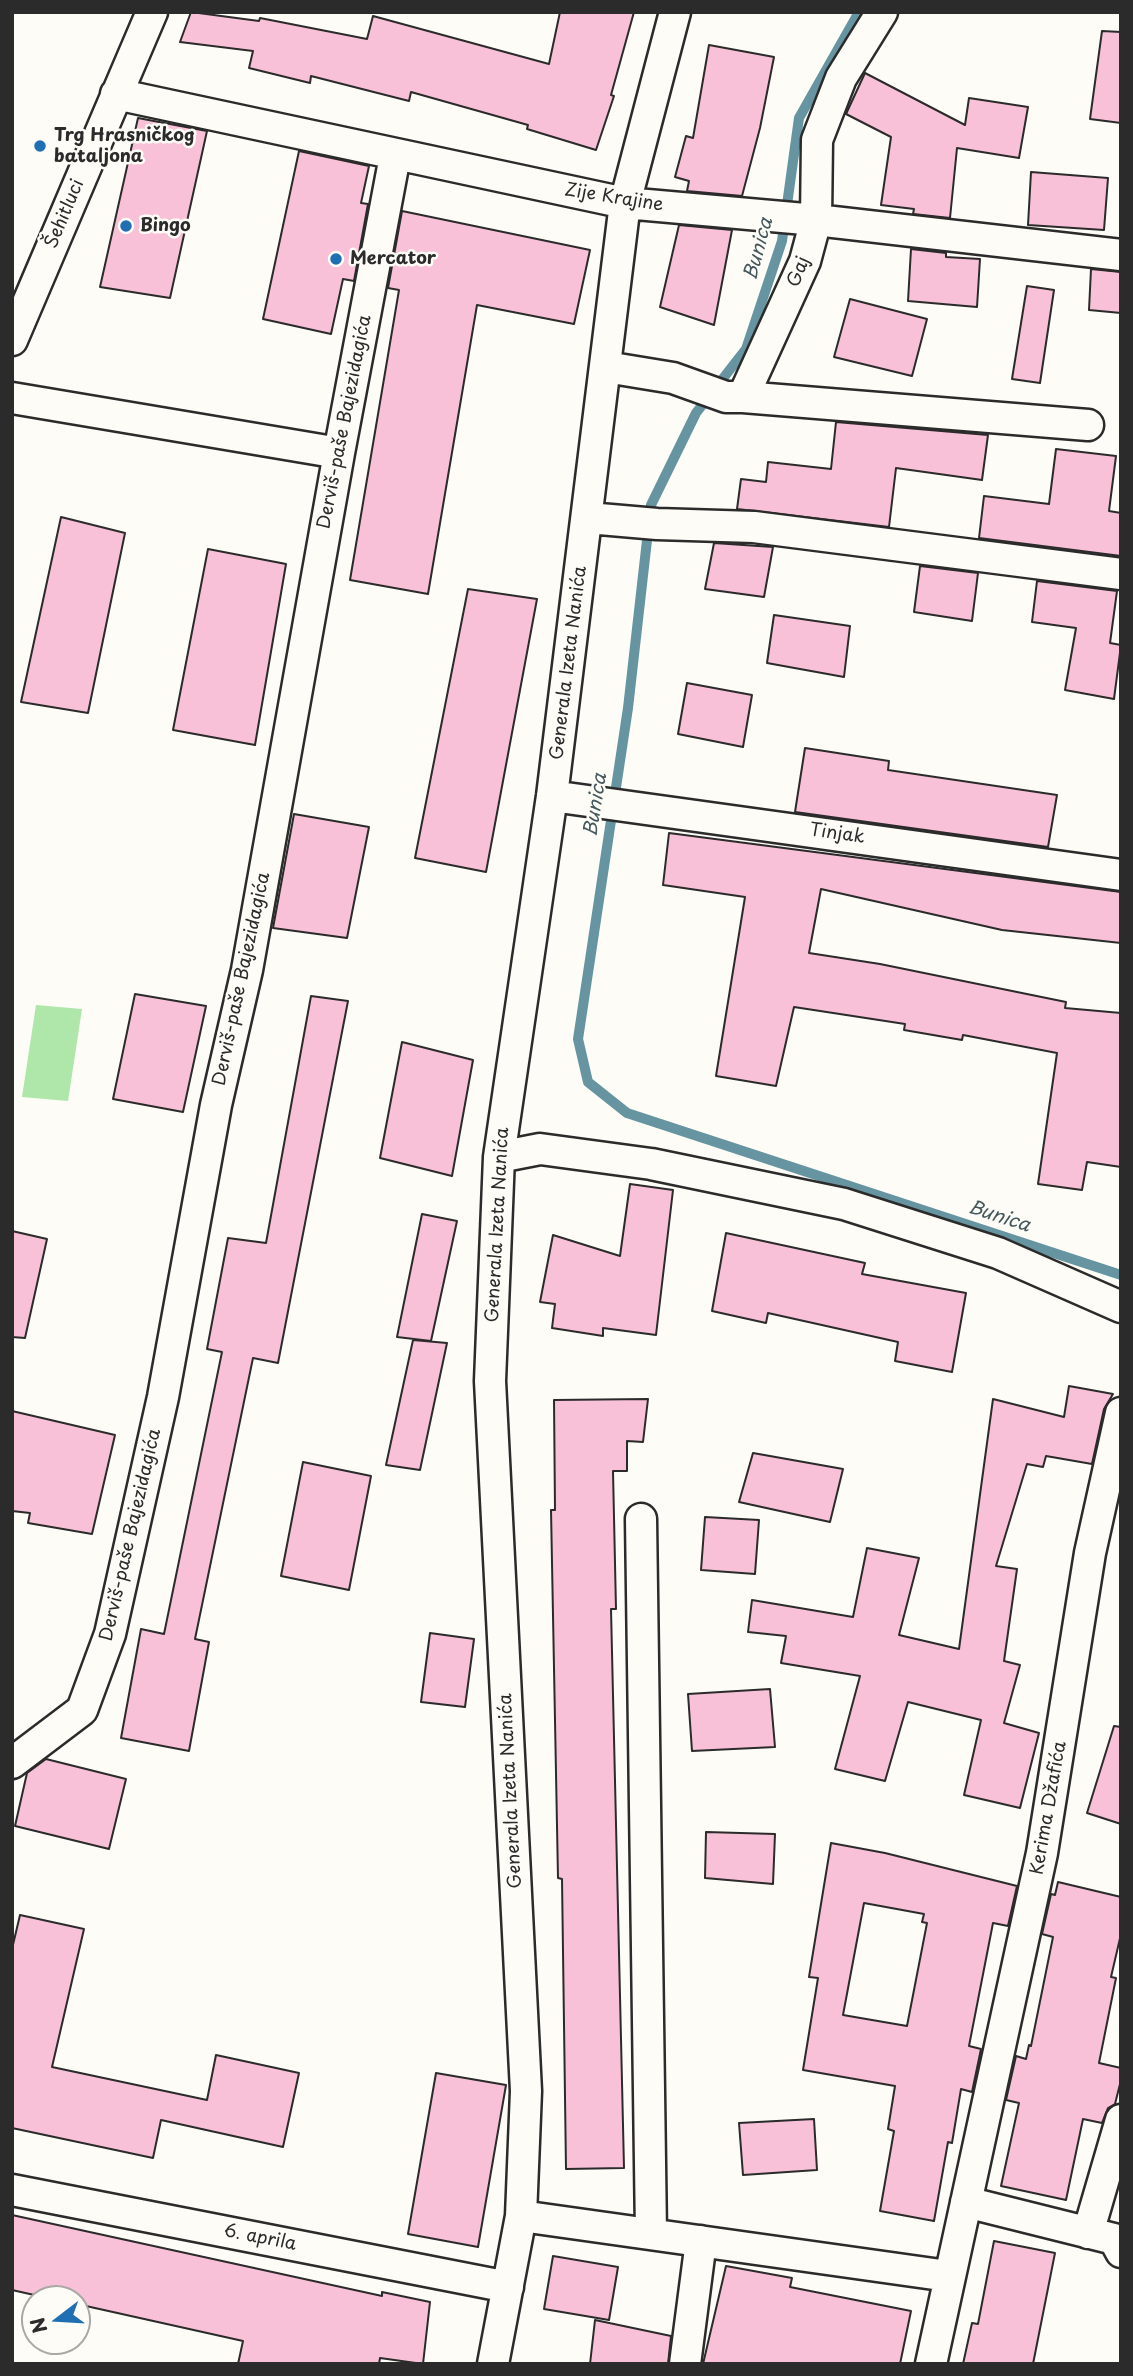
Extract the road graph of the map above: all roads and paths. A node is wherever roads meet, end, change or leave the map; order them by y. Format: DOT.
graph roads {
  1 [pos="152,12"];
  2 [pos="675,12"];
  3 [pos="882,12"];
  4 [pos="116,94"];
  5 [pos="395,156"];
  6 [pos="625,203"];
  7 [pos="808,219"];
  8 [pos="1121,255"];
  9 [pos="12,340"];
  10 [pos="606,367"];
  11 [pos="734,397"];
  12 [pos="12,398"];
  13 [pos="1088,425"];
  14 [pos="339,453"];
  15 [pos="588,518"];
  16 [pos="1121,574"];
  17 [pos="552,796"];
  18 [pos="1121,874"];
  19 [pos="499,1157"];
  20 [pos="1121,1307"];
  21 [pos="1121,1413"];
  22 [pos="641,1519"];
  23 [pos="12,1763"];
  24 [pos="1121,2120"];
  25 [pos="12,2190"];
  26 [pos="966,2202"];
  27 [pos="521,2216"];
  28 [pos="1088,2232"];
  29 [pos="651,2234"];
  30 [pos="701,2241"];
  31 [pos="1121,2252"];
  32 [pos="948,2276"];
  33 [pos="508,2287"];
  34 [pos="493,2364"];
  35 [pos="685,2364"];
  36 [pos="931,2364"];
  1 -- 4 [label="street, Šehitluci"];
  2 -- 6 [label="street, Generala Izeta Nanića"];
  3 -- 7 [label="street, Gaj"];
  4 -- 5 [label="street, Zije Krajine"];
  4 -- 9 [label="street, Šehitluci"];
  5 -- 6 [label="street, Zije Krajine"];
  5 -- 14 [label="street, Derviš-paše Bajezidagića"];
  6 -- 7 [label="street, Zije Krajine"];
  6 -- 10 [label="street, Generala Izeta Nanića"];
  7 -- 8 [label="street, Zije Krajine"];
  7 -- 11 [label="street, Gaj"];
  10 -- 11 [label="street"];
  10 -- 15 [label="street, Generala Izeta Nanića"];
  11 -- 13 [label="street"];
  12 -- 14 [label="street"];
  14 -- 23 [label="street, Derviš-paše Bajezidagića"];
  15 -- 16 [label="street"];
  15 -- 17 [label="street, Generala Izeta Nanića"];
  17 -- 18 [label="street, Tinjak"];
  17 -- 19 [label="street, Generala Izeta Nanića"];
  19 -- 20 [label="street"];
  19 -- 27 [label="street, Generala Izeta Nanića"];
  21 -- 26 [label="street, Kerima Džafića"];
  22 -- 29 [label="street"];
  24 -- 28 [label="street"];
  25 -- 33 [label="street, 6. aprila"];
  26 -- 28 [label="street"];
  26 -- 32 [label="street, Kerima Džafića"];
  27 -- 29 [label="street"];
  27 -- 33 [label="street, Generala Izeta Nanića"];
  28 -- 31 [label="street"];
  29 -- 30 [label="street"];
  30 -- 32 [label="street"];
  30 -- 35 [label="street"];
  32 -- 36 [label="street, Kerima Džafića"];
  33 -- 34 [label="street, Generala Izeta Nanića"];
}
